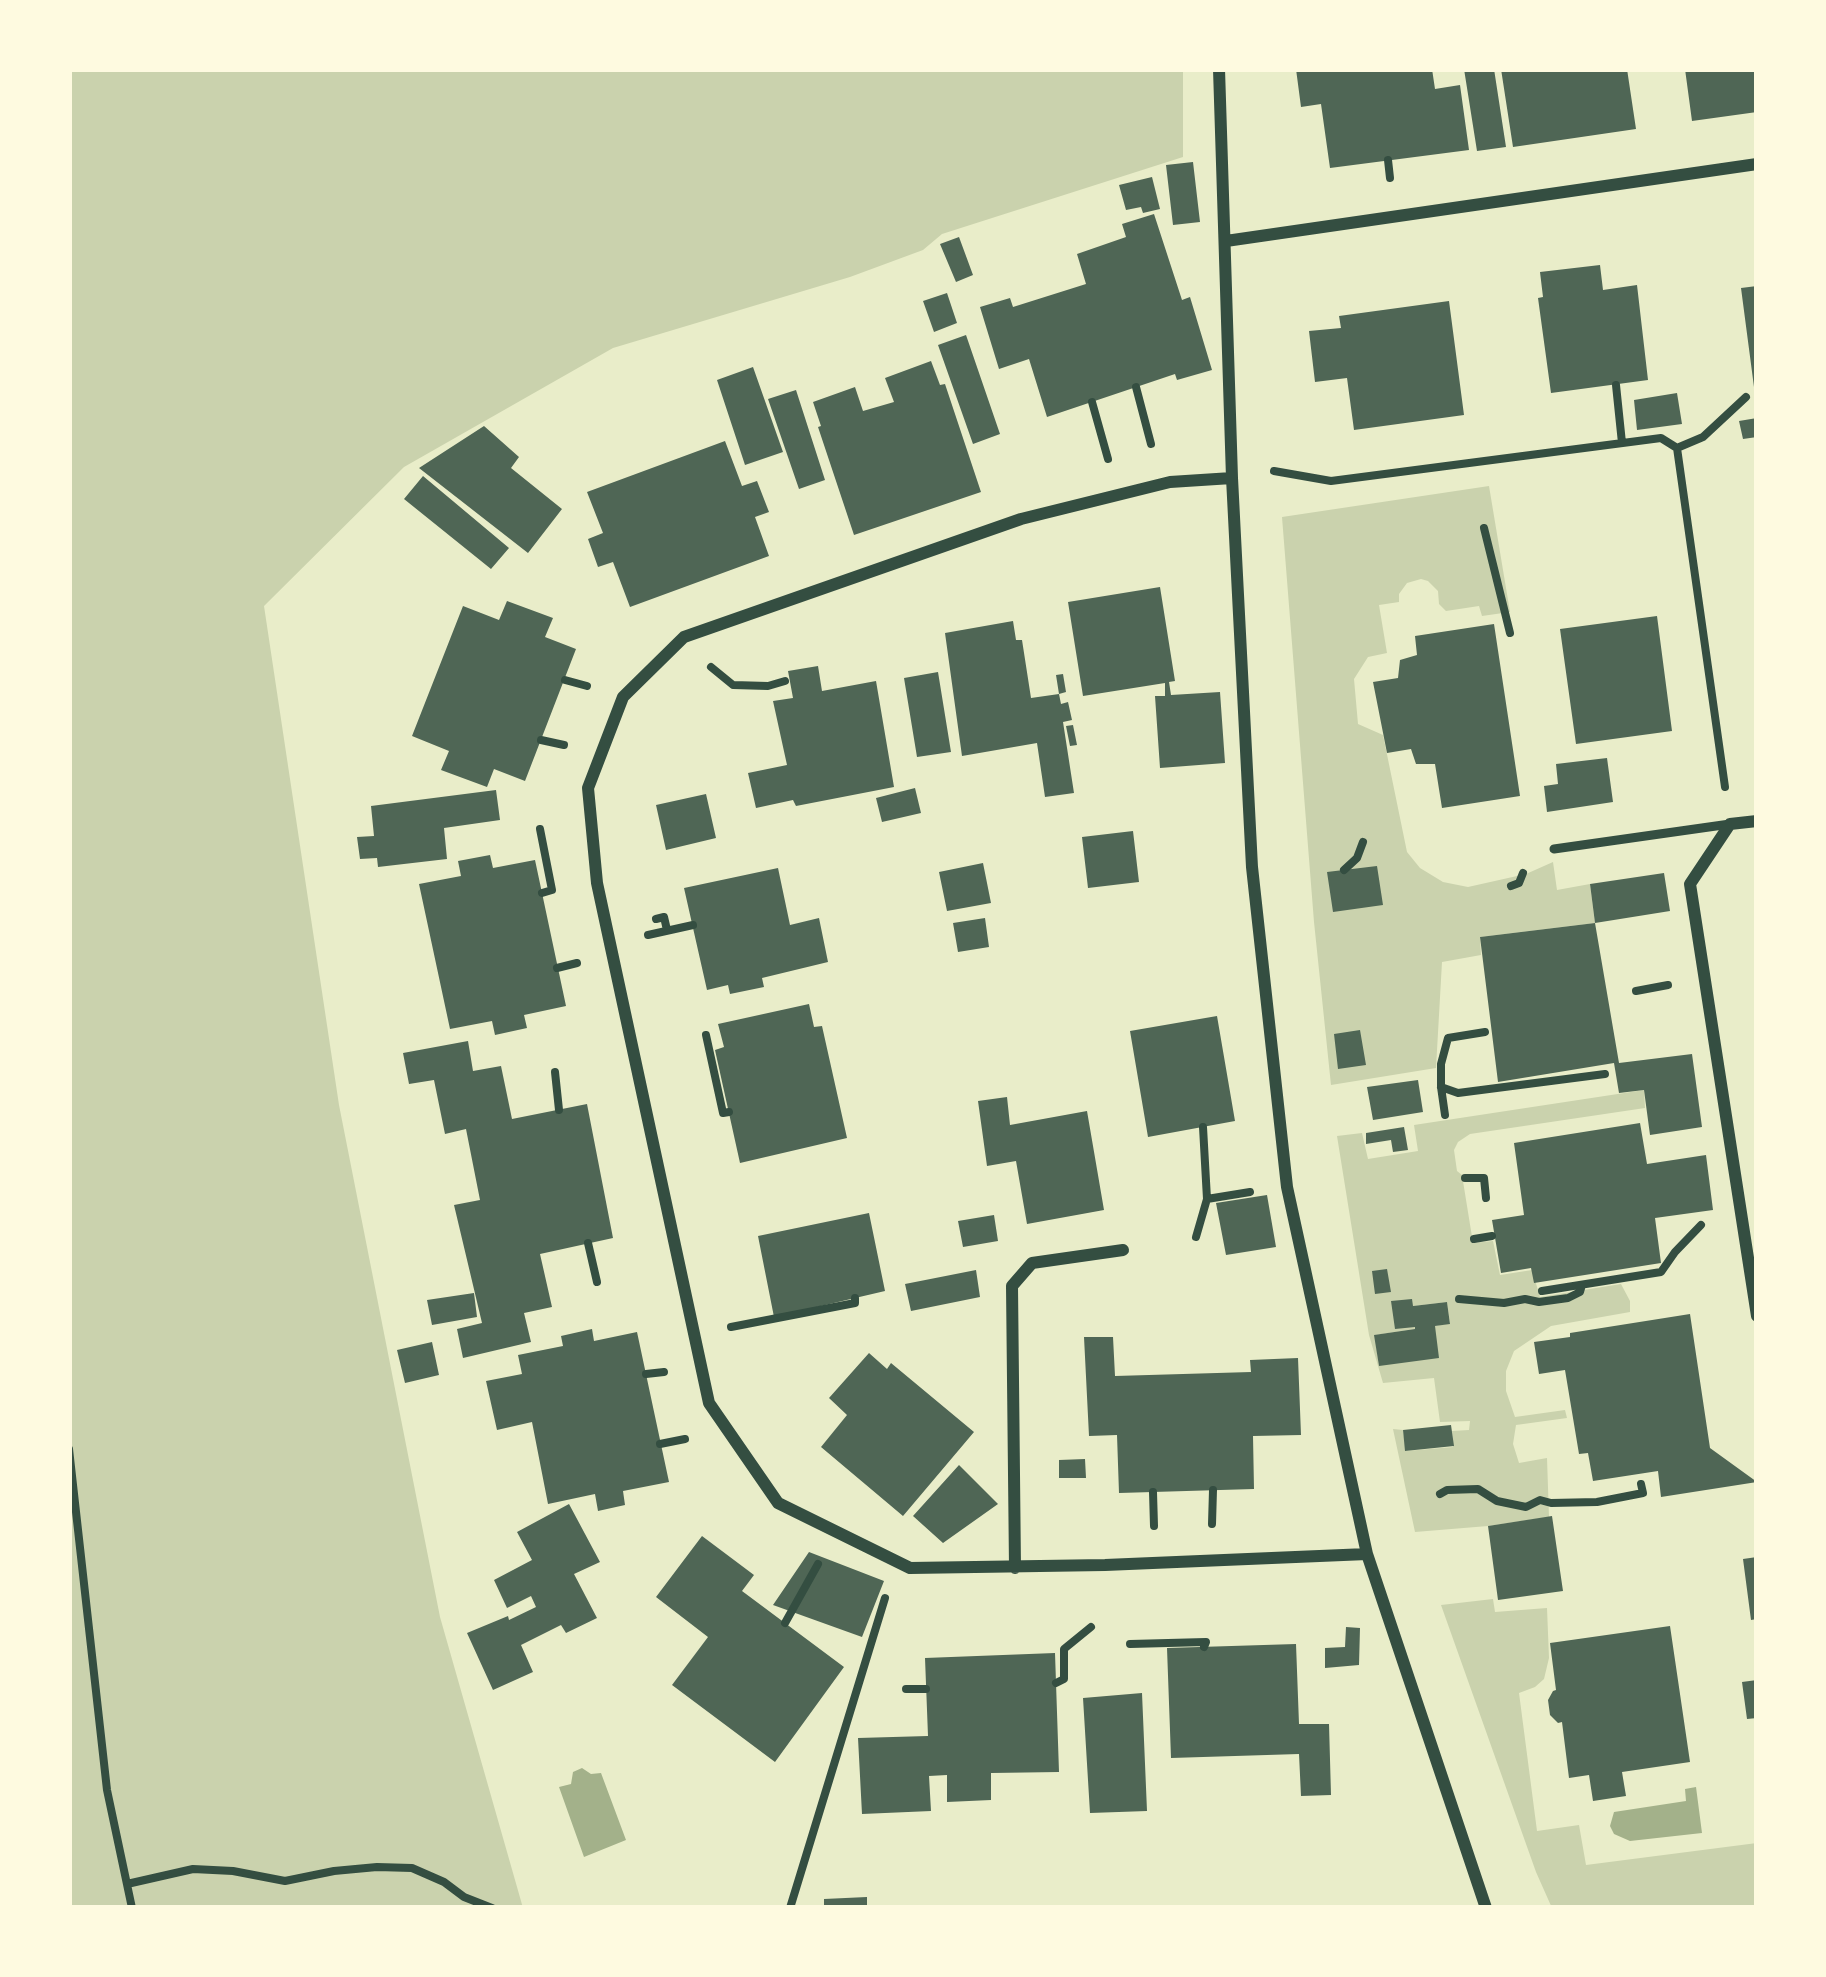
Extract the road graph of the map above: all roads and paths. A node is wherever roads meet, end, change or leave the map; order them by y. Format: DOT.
graph roads {
  1 [pos="1219,69"];
  2 [pos="1388,160"];
  3 [pos="1757,164"];
  4 [pos="1390,177"];
  5 [pos="1226,241"];
  6 [pos="1616,385"];
  7 [pos="1136,387"];
  8 [pos="1746,397"];
  9 [pos="1092,402"];
  10 [pos="1622,442"];
  11 [pos="1677,448"];
  12 [pos="1231,456"];
  13 [pos="1232,478"];
  14 [pos="1161,484"];
  15 [pos="1118,496"];
  16 [pos="1484,528"];
  17 [pos="695,633"];
  18 [pos="1510,633"];
  19 [pos="785,681"];
  20 [pos="1757,821"];
  21 [pos="1730,824"];
  22 [pos="539,829"];
  23 [pos="1363,842"];
  24 [pos="1554,849"];
  25 [pos="1344,870"];
  26 [pos="1524,871"];
  27 [pos="1511,886"];
  28 [pos="542,893"];
  29 [pos="656,919"];
  30 [pos="693,925"];
  31 [pos="667,931"];
  32 [pos="648,935"];
  33 [pos="1485,1032"];
  34 [pos="706,1035"];
  35 [pos="555,1072"];
  36 [pos="1605,1074"];
  37 [pos="1441,1087"];
  38 [pos="559,1110"];
  39 [pos="730,1112"];
  40 [pos="1445,1115"];
  41 [pos="1203,1126"];
  42 [pos="1465,1178"];
  43 [pos="1287,1187"];
  44 [pos="1486,1198"];
  45 [pos="1208,1199"];
  46 [pos="1741,1214"];
  47 [pos="1492,1236"];
  48 [pos="1196,1237"];
  49 [pos="1474,1239"];
  50 [pos="588,1243"];
  51 [pos="1123,1250"];
  52 [pos="597,1282"];
  53 [pos="1582,1285"];
  54 [pos="1542,1292"];
  55 [pos="855,1298"];
  56 [pos="1459,1299"];
  57 [pos="1757,1316"];
  58 [pos="694,1334"];
  59 [pos="69,1449"];
  60 [pos="1641,1484"];
  61 [pos="1440,1494"];
  62 [pos="836,1532"];
  63 [pos="1367,1555"];
  64 [pos="898,1563"];
  65 [pos="1015,1568"];
  66 [pos="785,1623"];
  67 [pos="1091,1627"];
  68 [pos="1130,1644"];
  69 [pos="1204,1647"];
  70 [pos="1056,1683"];
  71 [pos="906,1689"];
  72 [pos="926,1689"];
  73 [pos="127,1884"];
  74 [pos="132,1908"];
  75 [pos="492,1908"];
  76 [pos="790,1908"];
  77 [pos="1486,1908"];
  1 -- 5 [label="street"];
  2 -- 4 [label="path"];
  3 -- 5 [label="street"];
  5 -- 12 [label="street"];
  6 -- 10 [label="path"];
  7 -- 14 [label="path"];
  8 -- 11 [label="path"];
  9 -- 15 [label="path"];
  10 -- 11 [label="path"];
  10 -- 12 [label="path"];
  11 -- 21 [label="path"];
  12 -- 13 [label="street"];
  13 -- 14 [label="street"];
  13 -- 43 [label="street"];
  14 -- 15 [label="street"];
  15 -- 17 [label="street"];
  16 -- 18 [label="path"];
  17 -- 19 [label="path"];
  17 -- 58 [label="street"];
  20 -- 21 [label="street"];
  21 -- 24 [label="lane"];
  21 -- 46 [label="street"];
  22 -- 28 [label="path"];
  23 -- 25 [label="path"];
  26 -- 27 [label="path"];
  29 -- 31 [label="path"];
  30 -- 31 [label="path"];
  31 -- 32 [label="path"];
  33 -- 37 [label="path"];
  34 -- 39 [label="path"];
  35 -- 38 [label="path"];
  36 -- 37 [label="path"];
  37 -- 40 [label="path"];
  41 -- 45 [label="path"];
  42 -- 44 [label="path"];
  43 -- 45 [label="path"];
  43 -- 63 [label="street"];
  45 -- 48 [label="path"];
  46 -- 53 [label="path"];
  46 -- 57 [label="street"];
  47 -- 49 [label="path"];
  50 -- 52 [label="path"];
  51 -- 65 [label="street"];
  53 -- 54 [label="path"];
  53 -- 56 [label="path"];
  55 -- 58 [label="path"];
  58 -- 62 [label="street"];
  59 -- 73 [label="path"];
  60 -- 61 [label="path"];
  62 -- 64 [label="street"];
  62 -- 66 [label="path"];
  63 -- 65 [label="street"];
  63 -- 77 [label="street"];
  64 -- 65 [label="street"];
  64 -- 76 [label="path"];
  67 -- 70 [label="path"];
  68 -- 69 [label="path"];
  71 -- 72 [label="path"];
  73 -- 74 [label="path"];
  73 -- 75 [label="path"];
}
